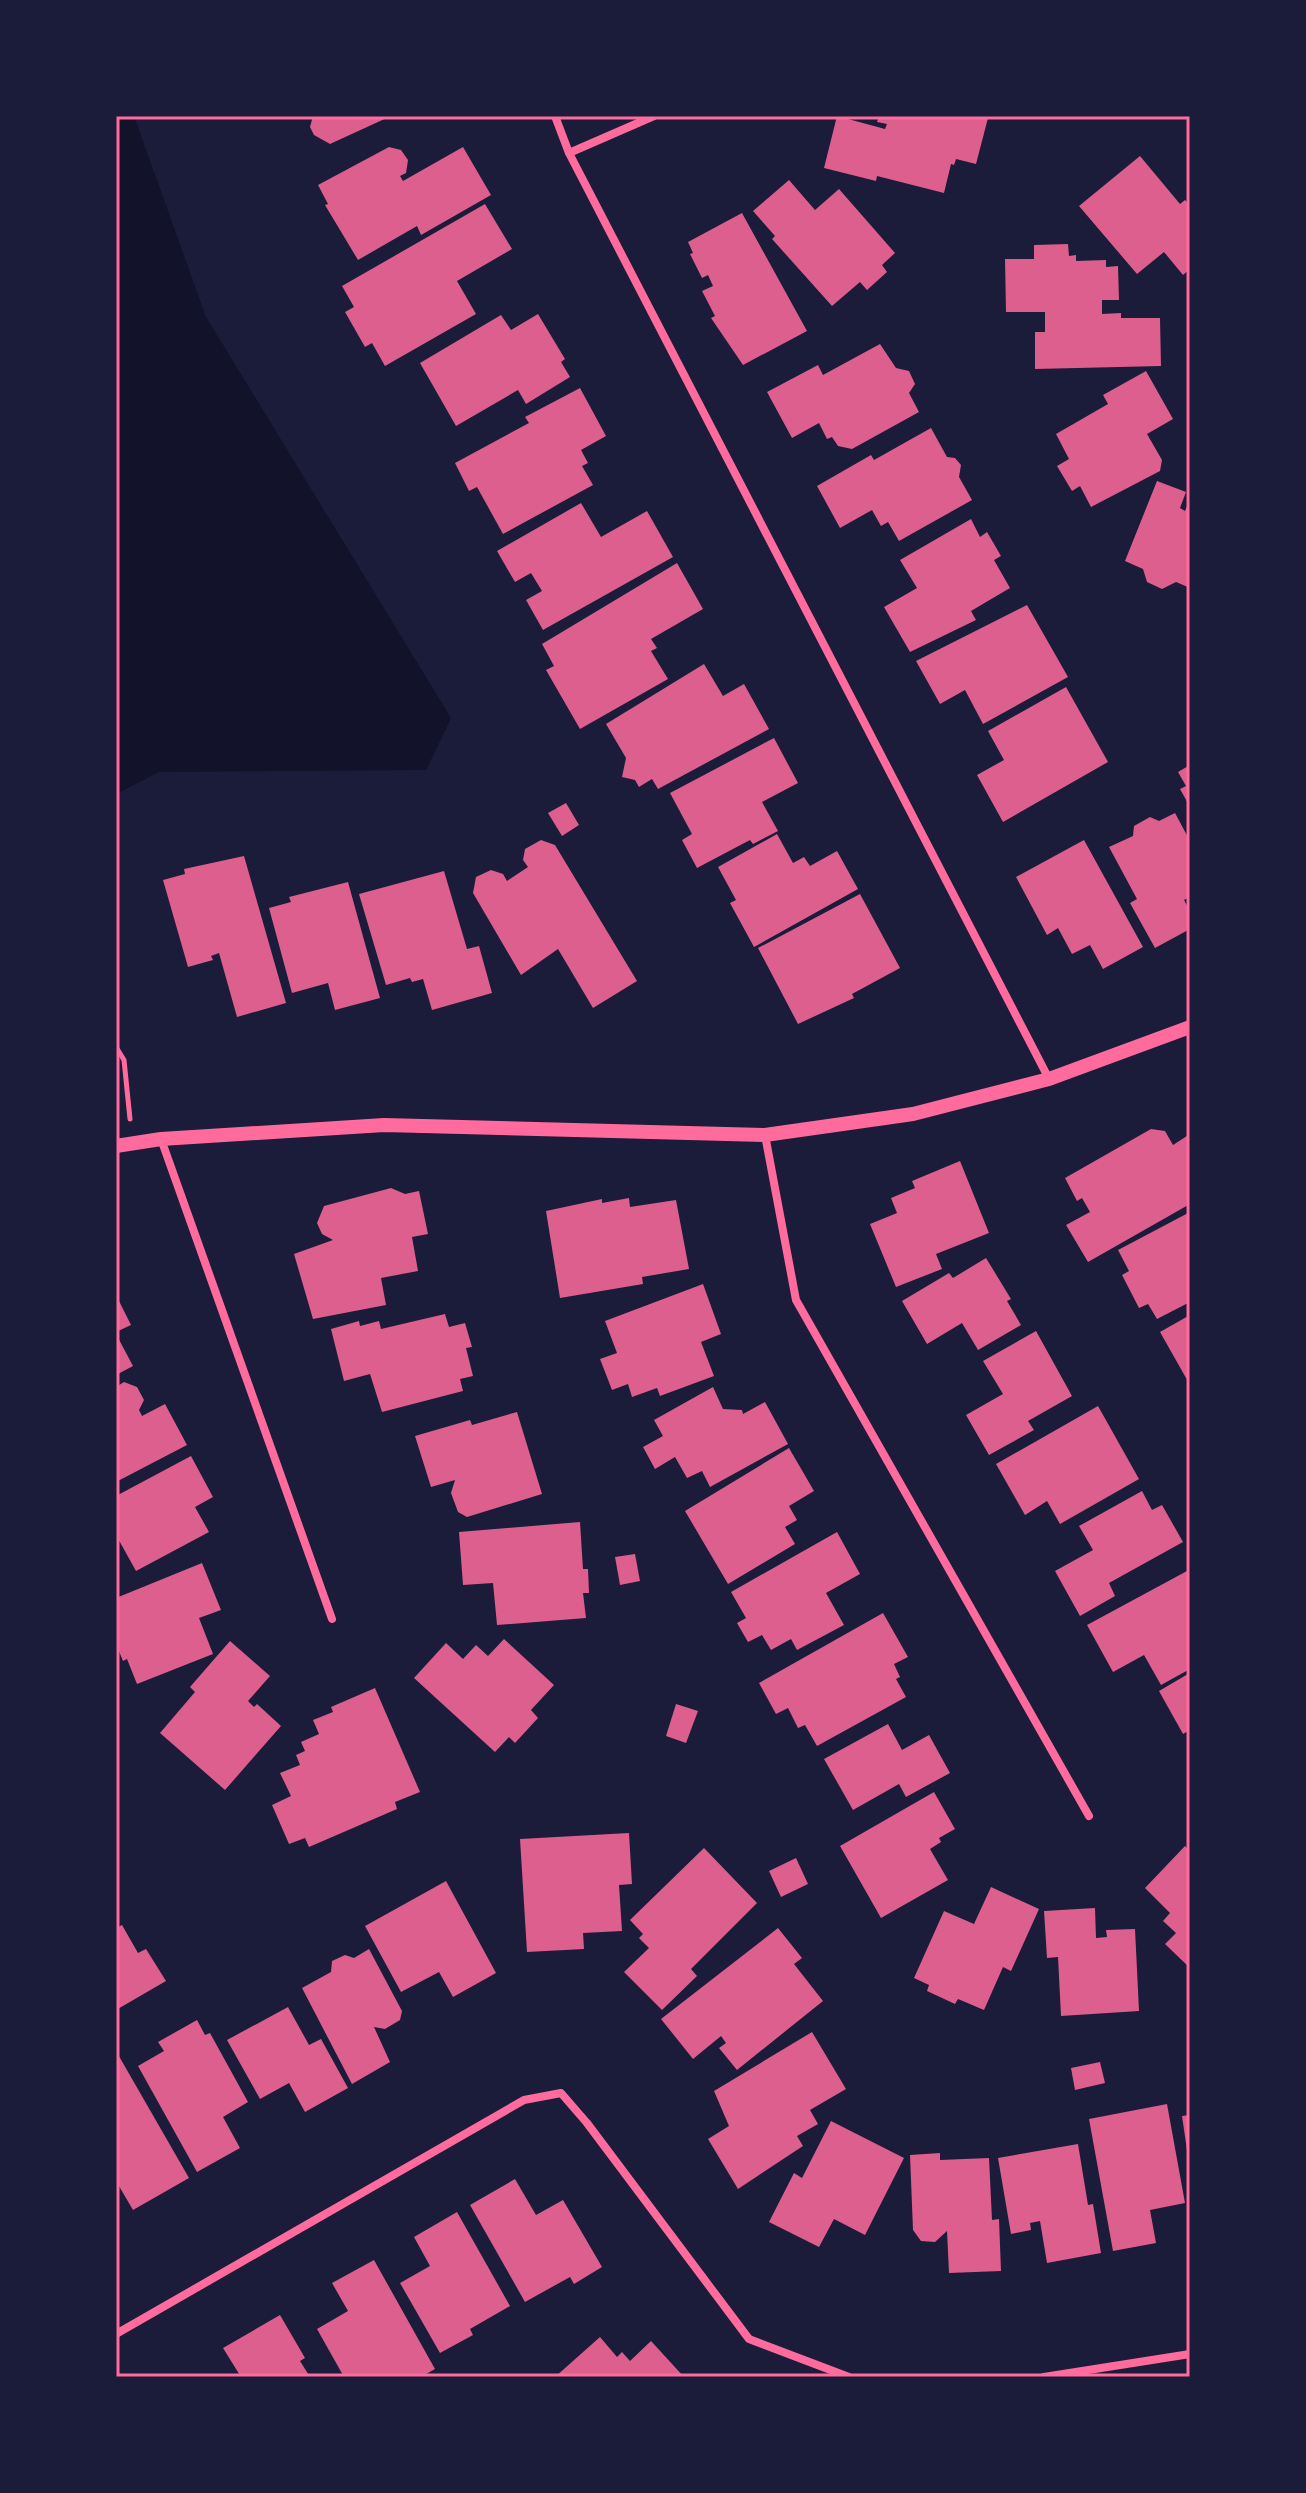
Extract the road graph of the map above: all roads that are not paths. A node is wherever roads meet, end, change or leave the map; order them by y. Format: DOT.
graph roads {
  1 [pos="555,116"];
  2 [pos="654,116"];
  3 [pos="569,153"];
  4 [pos="1190,1027"];
  5 [pos="1049,1079"];
  6 [pos="765,1135"];
  7 [pos="161,1139"];
  8 [pos="116,1146"];
  9 [pos="332,1619"];
  10 [pos="1089,1816"];
  11 [pos="116,2334"];
  12 [pos="1190,2354"];
  13 [pos="849,2377"];
  14 [pos="1044,2377"];
  1 -- 3 [label="street"];
  2 -- 3 [label="street"];
  3 -- 5 [label="street"];
  4 -- 5 [label="street"];
  5 -- 6 [label="street"];
  6 -- 7 [label="street"];
  6 -- 10 [label="street"];
  7 -- 8 [label="street"];
  7 -- 9 [label="street"];
  11 -- 13 [label="street"];
  12 -- 14 [label="street"];
}
